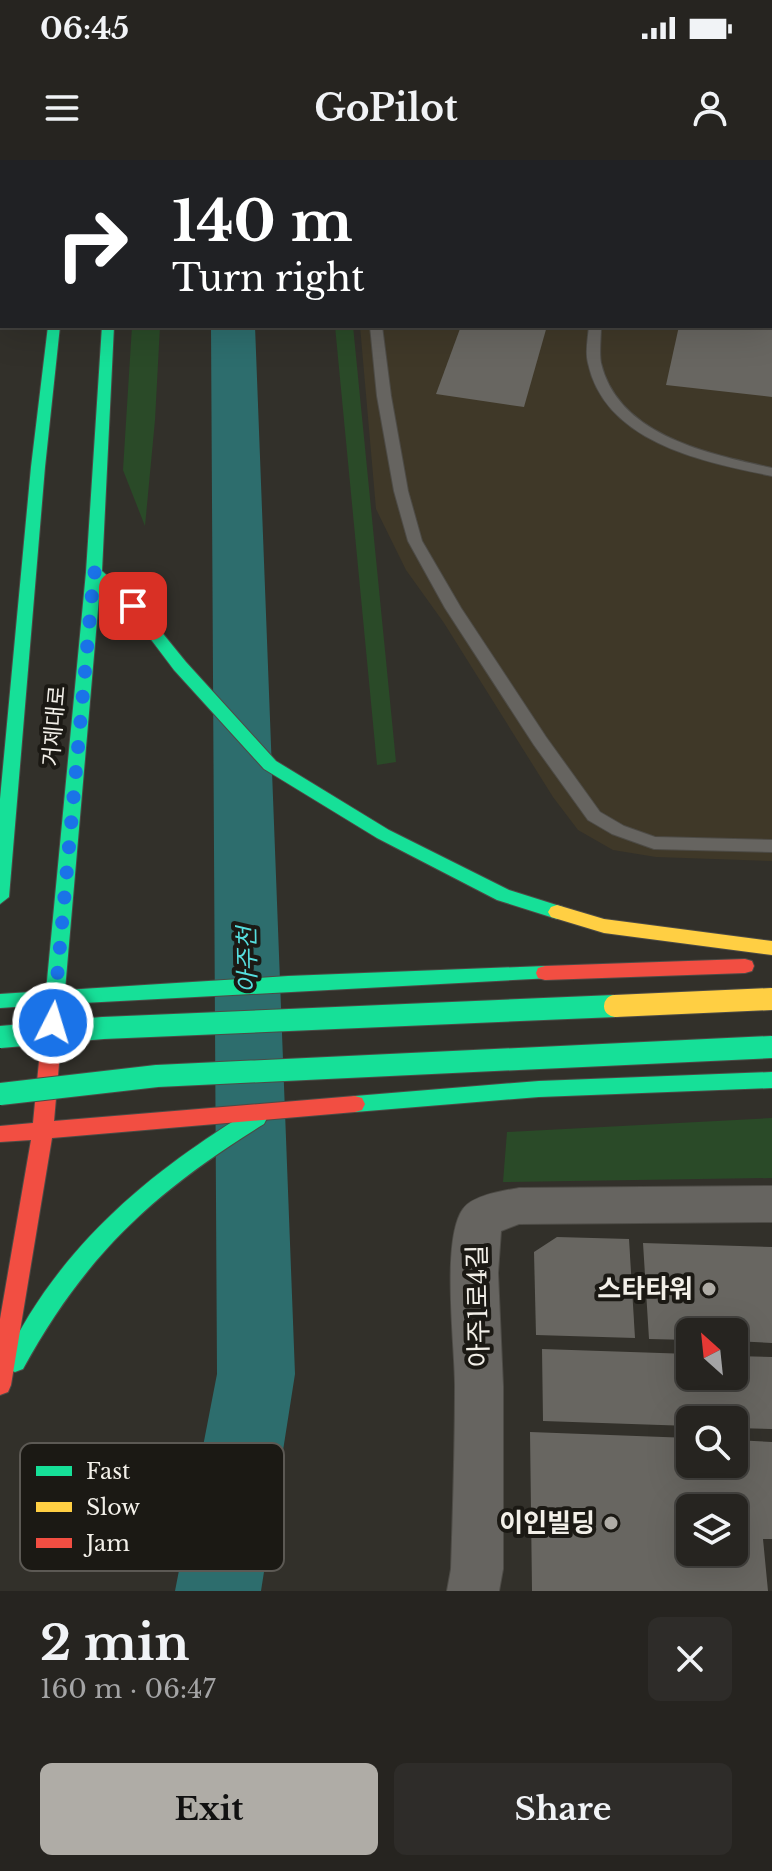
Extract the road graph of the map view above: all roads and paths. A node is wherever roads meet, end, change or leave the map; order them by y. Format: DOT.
graph roads {
  1 [pos="54,328"];
  2 [pos="108,328"];
  3 [pos="376,328"];
  4 [pos="595,328"];
  5 [pos="772,472"];
  6 [pos="94,572"];
  7 [pos="14,753"];
  8 [pos="0,774"];
  9 [pos="772,846"];
  10 [pos="0,897"];
  11 [pos="772,948"];
  12 [pos="772,966"];
  13 [pos="55,996"];
  14 [pos="772,999"];
  15 [pos="0,1001"];
  16 [pos="0,1037"];
  17 [pos="772,1047"];
  18 [pos="772,1080"];
  19 [pos="0,1094"];
  20 [pos="271,1110"];
  21 [pos="43,1130"];
  22 [pos="0,1134"];
  23 [pos="772,1204"];
  24 [pos="0,1385"];
  25 [pos="0,1397"];
  26 [pos="473,1591"];
  1 -- 7 [label="main road, 거제대로"];
  2 -- 6 [label="main road, 거제대로"];
  3 -- 9 [label="lane"];
  4 -- 5 [label="lane"];
  6 -- 11 [label="main road"];
  6 -- 13 [label="main road, 거제대로"];
  7 -- 8 [label="main road"];
  7 -- 10 [label="main road, 거제대로"];
  12 -- 13 [label="main road"];
  13 -- 15 [label="main road"];
  13 -- 21 [label="main road, 거제대로"];
  14 -- 16 [label="main road, bridge"];
  17 -- 19 [label="main road, bridge"];
  18 -- 20 [label="main road"];
  20 -- 21 [label="main road"];
  20 -- 25 [label="main road"];
  21 -- 22 [label="main road"];
  21 -- 24 [label="main road, 거제대로"];
  23 -- 26 [label="street, 아주1로4길"];
}
